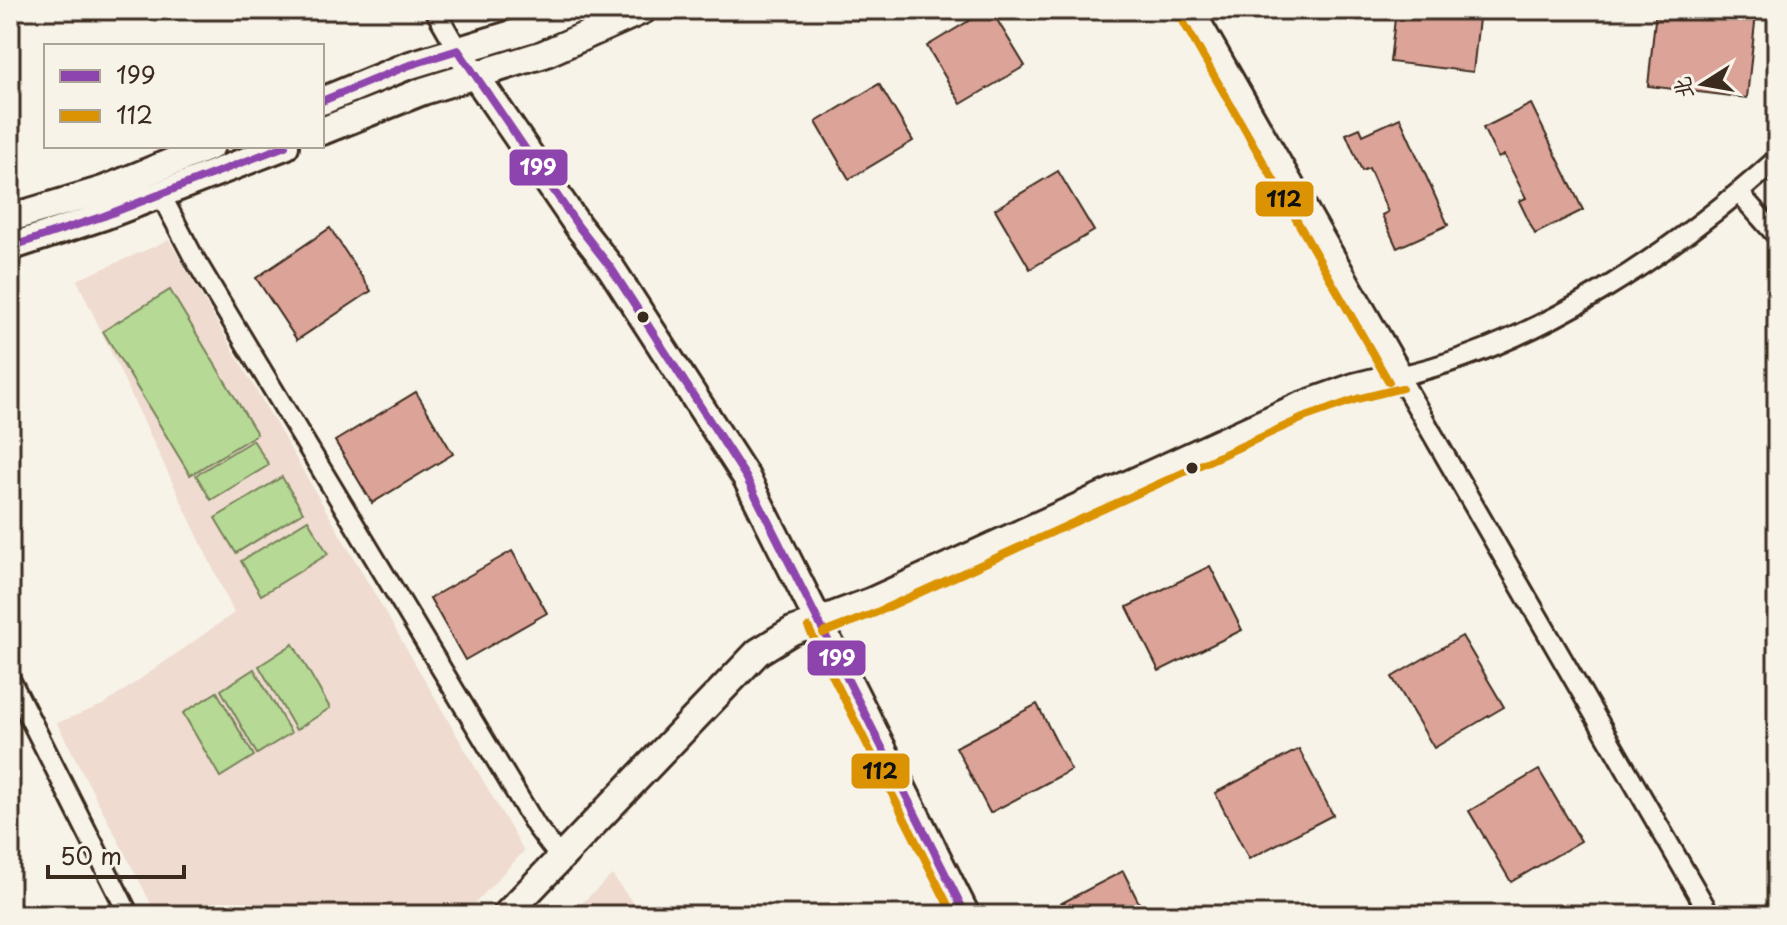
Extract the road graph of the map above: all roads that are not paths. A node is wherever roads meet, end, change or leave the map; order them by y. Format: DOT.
graph roads {
  1 [pos="435,10"];
  2 [pos="573,10"];
  3 [pos="643,10"];
  4 [pos="1190,10"];
  5 [pos="458,50"];
  6 [pos="474,76"];
  7 [pos="324,100"];
  8 [pos="324,130"];
  9 [pos="206,148"];
  10 [pos="280,148"];
  11 [pos="1777,159"];
  12 [pos="1739,193"];
  13 [pos="161,195"];
  14 [pos="10,218"];
  15 [pos="1777,236"];
  16 [pos="10,247"];
  17 [pos="1399,376"];
  18 [pos="819,622"];
  19 [pos="10,679"];
  20 [pos="561,859"];
  21 [pos="129,915"];
  22 [pos="506,915"];
  23 [pos="966,915"];
  24 [pos="1710,915"];
  1 -- 5 [label="street"];
  2 -- 5 [label="street"];
  3 -- 6 [label="street"];
  4 -- 17 [label="street"];
  5 -- 6 [label="street"];
  5 -- 7 [label="street"];
  6 -- 8 [label="street"];
  6 -- 18 [label="street"];
  9 -- 14 [label="street"];
  10 -- 13 [label="street"];
  11 -- 12 [label="street"];
  12 -- 15 [label="street"];
  12 -- 17 [label="street"];
  13 -- 16 [label="street"];
  13 -- 20 [label="street"];
  17 -- 18 [label="street"];
  17 -- 24 [label="street"];
  18 -- 20 [label="street"];
  18 -- 23 [label="street"];
  19 -- 21 [label="street"];
  20 -- 22 [label="street"];
}
